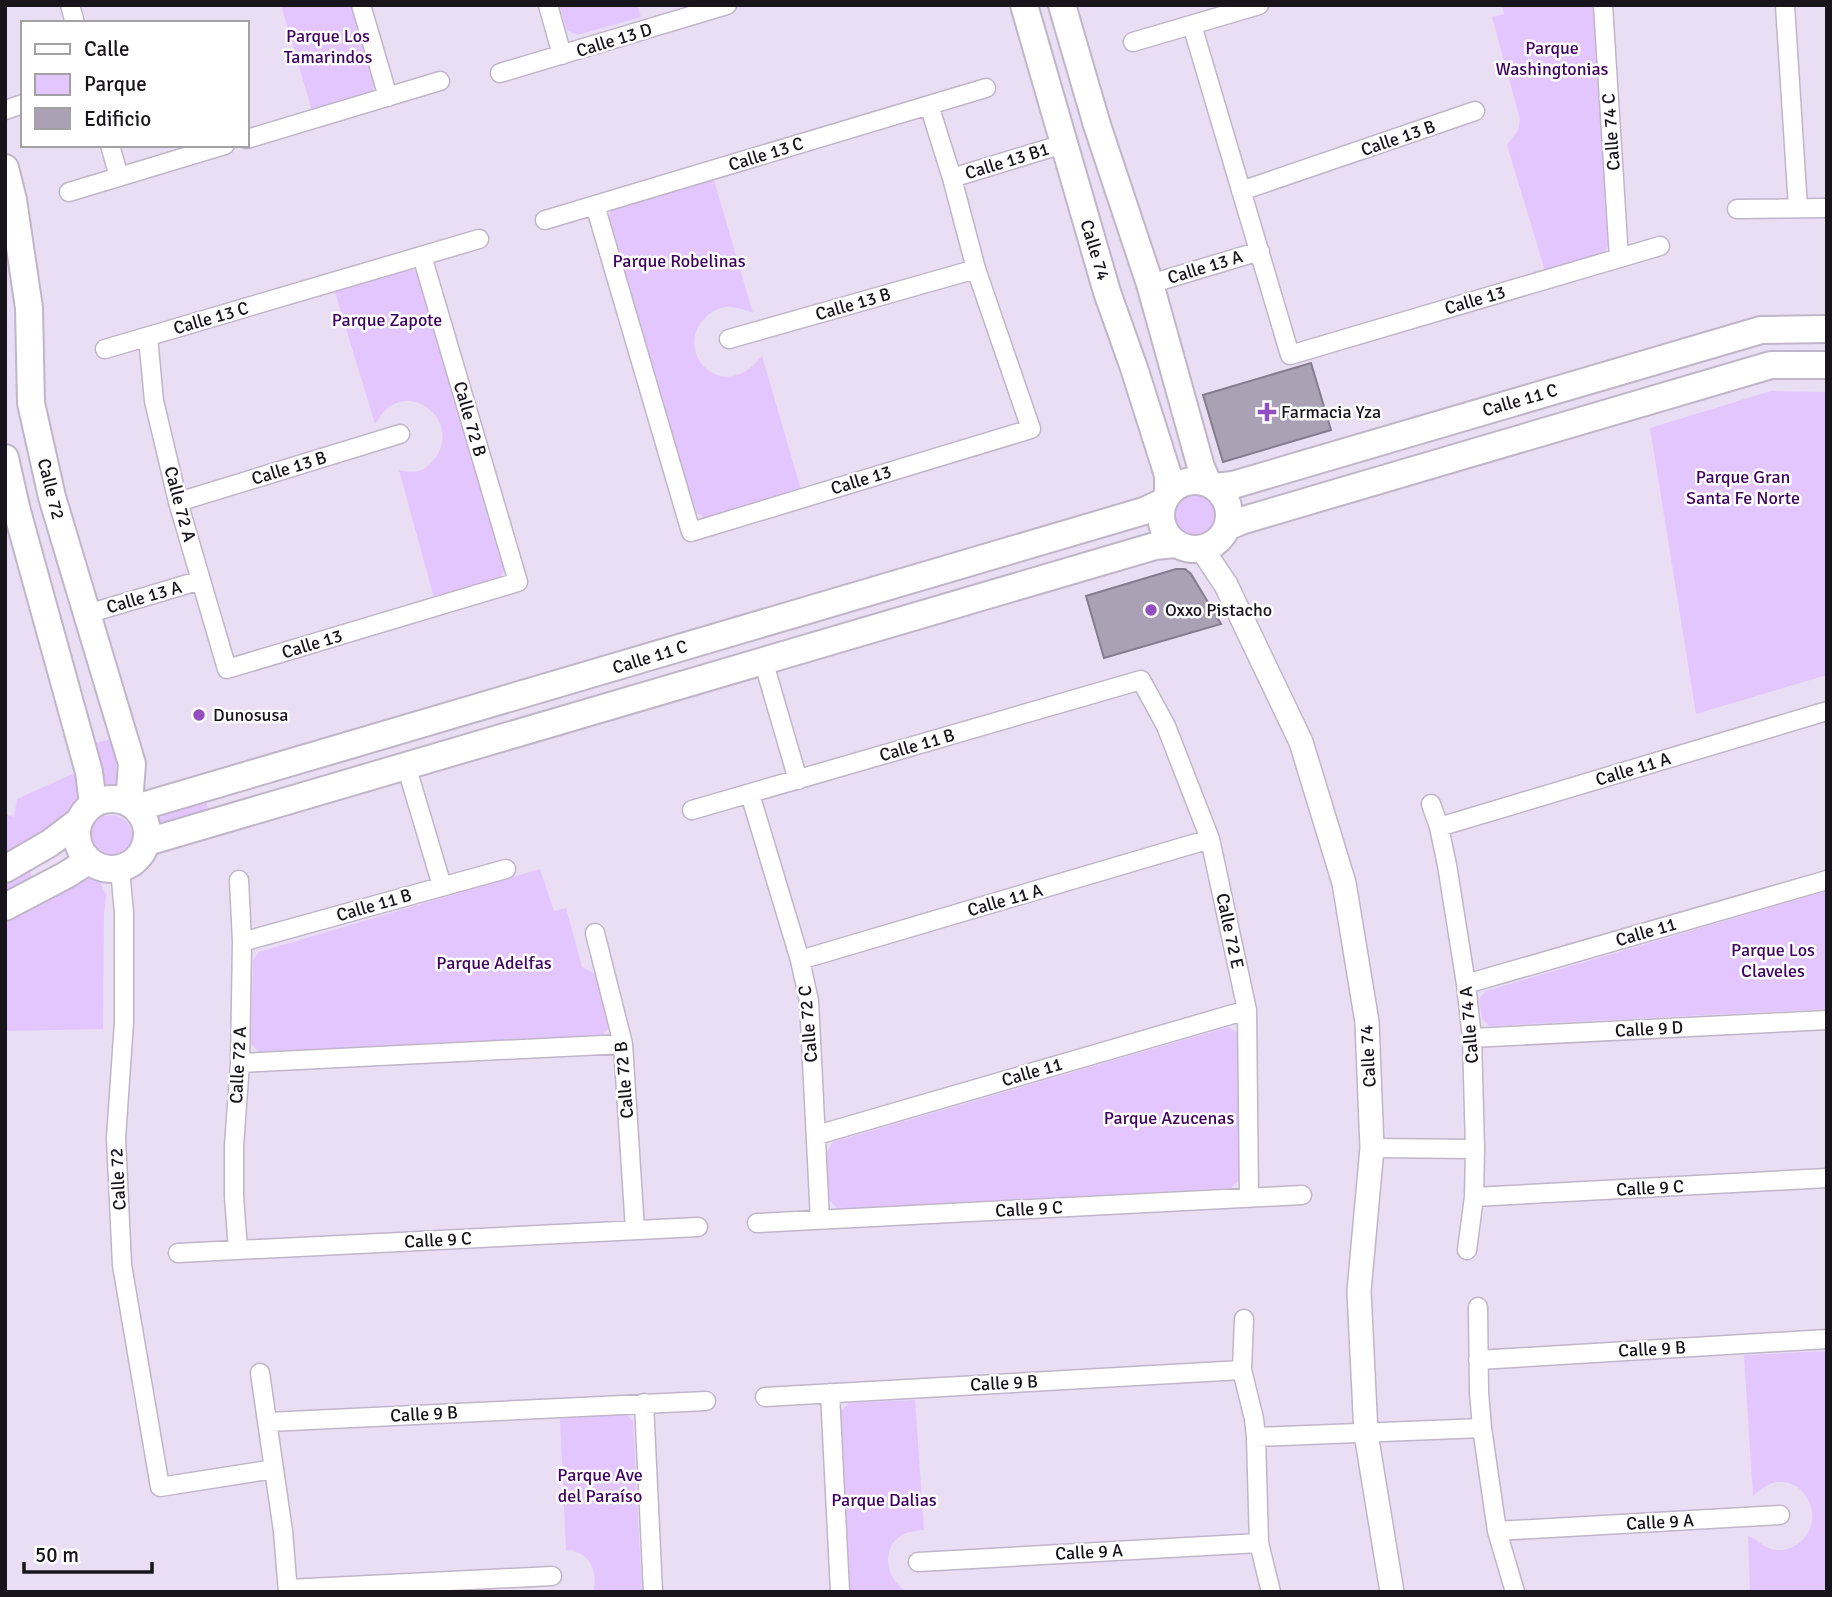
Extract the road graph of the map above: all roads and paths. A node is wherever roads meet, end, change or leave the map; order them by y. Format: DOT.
graph roads {
  1 [pos="362,5"];
  2 [pos="548,5"];
  3 [pos="727,5"];
  4 [pos="1024,5"];
  5 [pos="1062,5"];
  6 [pos="1259,5"];
  7 [pos="1603,5"];
  8 [pos="1786,5"];
  9 [pos="1192,25"];
  10 [pos="1071,35"];
  11 [pos="1034,41"];
  12 [pos="1133,42"];
  13 [pos="562,55"];
  14 [pos="500,73"];
  15 [pos="440,81"];
  16 [pos="986,88"];
  17 [pos="388,97"];
  18 [pos="929,105"];
  19 [pos="1475,111"];
  20 [pos="248,139"];
  21 [pos="1063,144"];
  22 [pos="111,147"];
  23 [pos="218,147"];
  24 [pos="5,168"];
  25 [pos="119,177"];
  26 [pos="952,178"];
  27 [pos="1241,191"];
  28 [pos="69,192"];
  29 [pos="595,205"];
  30 [pos="1798,208"];
  31 [pos="1827,208"];
  32 [pos="1737,209"];
  33 [pos="545,220"];
  34 [pos="11,223"];
  35 [pos="479,239"];
  36 [pos="1660,246"];
  37 [pos="1260,251"];
  38 [pos="422,256"];
  39 [pos="1619,258"];
  40 [pos="976,269"];
  41 [pos="1150,284"];
  42 [pos="1827,329"];
  43 [pos="148,337"];
  44 [pos="729,339"];
  45 [pos="1167,345"];
  46 [pos="105,349"];
  47 [pos="1130,356"];
  48 [pos="1827,365"];
  49 [pos="1621,371"];
  50 [pos="1637,404"];
  51 [pos="1434,425"];
  52 [pos="1191,433"];
  53 [pos="400,434"];
  54 [pos="1158,443"];
  55 [pos="5,458"];
  56 [pos="1445,460"];
  57 [pos="1211,485"];
  58 [pos="1166,498"];
  59 [pos="178,502"];
  60 [pos="1227,527"];
  61 [pos="1081,529"];
  62 [pos="1175,544"];
  63 [pos="1202,549"];
  64 [pos="1087,566"];
  65 [pos="201,580"];
  66 [pos="518,582"];
  67 [pos="87,614"];
  68 [pos="671,650"];
  69 [pos="763,660"];
  70 [pos="634,662"];
  71 [pos="227,669"];
  72 [pos="601,671"];
  73 [pos="63,679"];
  74 [pos="1141,680"];
  75 [pos="107,682"];
  76 [pos="682,684"];
  77 [pos="644,695"];
  78 [pos="612,705"];
  79 [pos="1827,712"];
  80 [pos="406,765"];
  81 [pos="798,780"];
  82 [pos="225,782"];
  83 [pos="750,794"];
  84 [pos="1431,804"];
  85 [pos="133,806"];
  86 [pos="692,810"];
  87 [pos="86,813"];
  88 [pos="236,816"];
  89 [pos="1439,827"];
  90 [pos="1210,839"];
  91 [pos="146,842"];
  92 [pos="88,861"];
  93 [pos="5,869"];
  94 [pos="120,869"];
  95 [pos="506,869"];
  96 [pos="239,880"];
  97 [pos="1827,880"];
  98 [pos="442,886"];
  99 [pos="5,907"];
  100 [pos="596,933"];
  101 [pos="242,942"];
  102 [pos="800,960"];
  103 [pos="1466,984"];
  104 [pos="1247,1010"];
  105 [pos="1827,1020"];
  106 [pos="1472,1038"];
  107 [pos="623,1044"];
  108 [pos="240,1063"];
  109 [pos="817,1135"];
  110 [pos="1372,1148"];
  111 [pos="1475,1149"];
  112 [pos="1827,1178"];
  113 [pos="1302,1195"];
  114 [pos="1249,1197"];
  115 [pos="1474,1197"];
  116 [pos="820,1220"];
  117 [pos="757,1223"];
  118 [pos="698,1227"];
  119 [pos="635,1230"];
  120 [pos="238,1250"];
  121 [pos="1467,1250"];
  122 [pos="178,1253"];
  123 [pos="1478,1307"];
  124 [pos="1244,1319"];
  125 [pos="1827,1339"];
  126 [pos="1478,1360"];
  127 [pos="1242,1370"];
  128 [pos="260,1373"];
  129 [pos="830,1393"];
  130 [pos="765,1396"];
  131 [pos="706,1401"];
  132 [pos="644,1404"];
  133 [pos="268,1422"];
  134 [pos="1482,1428"];
  135 [pos="1366,1434"];
  136 [pos="1256,1437"];
  137 [pos="274,1469"];
  138 [pos="1780,1515"];
  139 [pos="1497,1531"];
  140 [pos="1259,1543"];
  141 [pos="918,1562"];
  142 [pos="552,1576"];
  143 [pos="288,1590"];
  144 [pos="653,1592"];
  145 [pos="840,1592"];
  146 [pos="1271,1592"];
  147 [pos="1392,1592"];
  148 [pos="1515,1592"];
  1 -- 17 [label="street"];
  2 -- 13 [label="street"];
  3 -- 13 [label="street, Calle 13 D"];
  4 -- 11 [label="main road, Calle 74"];
  5 -- 10 [label="main road"];
  6 -- 9 [label="street"];
  7 -- 39 [label="street, Calle 74 C"];
  8 -- 30 [label="street"];
  9 -- 12 [label="street"];
  9 -- 27 [label="street"];
  10 -- 11 [label="main road"];
  10 -- 41 [label="main road"];
  11 -- 21 [label="main road, Calle 74"];
  13 -- 14 [label="street, Calle 13 D"];
  15 -- 17 [label="street"];
  16 -- 18 [label="street, Calle 13 C"];
  17 -- 20 [label="street"];
  18 -- 26 [label="street"];
  18 -- 29 [label="street, Calle 13 C"];
  19 -- 27 [label="street, Calle 13 B"];
  21 -- 26 [label="street, Calle 13 B1"];
  21 -- 47 [label="main road, Calle 74"];
  22 -- 25 [label="street"];
  23 -- 25 [label="street"];
  24 -- 34 [label="main road, Calle 72"];
  25 -- 28 [label="street"];
  26 -- 40 [label="street"];
  27 -- 37 [label="street"];
  29 -- 33 [label="street, Calle 13 C"];
  29 -- 40 [label="street, Calle 13"];
  30 -- 31 [label="street"];
  30 -- 32 [label="street"];
  34 -- 67 [label="main road, Calle 72"];
  35 -- 38 [label="street, Calle 13 C"];
  36 -- 39 [label="street, Calle 13"];
  37 -- 39 [label="street, Calle 13"];
  37 -- 41 [label="street, Calle 13 A"];
  38 -- 43 [label="street, Calle 13 C"];
  38 -- 66 [label="street, Calle 72 B"];
  40 -- 44 [label="street, Calle 13 B"];
  41 -- 45 [label="main road"];
  42 -- 49 [label="main road, Calle 11 C"];
  43 -- 46 [label="street, Calle 13 C"];
  43 -- 59 [label="street, Calle 72 A"];
  45 -- 47 [label="main road"];
  45 -- 52 [label="main road"];
  47 -- 54 [label="main road, Calle 74"];
  48 -- 50 [label="main road, Calle 11 C"];
  49 -- 50 [label="main road"];
  49 -- 51 [label="main road, Calle 11 C"];
  50 -- 56 [label="main road, Calle 11 C"];
  51 -- 56 [label="main road"];
  51 -- 57 [label="main road, Calle 11 C"];
  52 -- 54 [label="main road"];
  52 -- 57 [label="main road"];
  53 -- 59 [label="street, Calle 13 B"];
  54 -- 58 [label="main road, Calle 74"];
  55 -- 73 [label="main road"];
  56 -- 60 [label="main road, Calle 11 C"];
  57 -- 58 [label="main road"];
  57 -- 60 [label="main road"];
  58 -- 61 [label="main road, Calle 11 C"];
  58 -- 62 [label="main road"];
  59 -- 65 [label="street, Calle 72 A"];
  60 -- 63 [label="main road"];
  61 -- 64 [label="main road"];
  61 -- 68 [label="main road, Calle 11 C"];
  62 -- 63 [label="main road"];
  62 -- 64 [label="main road, Calle 11 C"];
  63 -- 110 [label="street, Calle 74"];
  64 -- 69 [label="main road, Calle 11 C"];
  65 -- 67 [label="street, Calle 13 A"];
  65 -- 71 [label="street, Calle 72 A"];
  66 -- 71 [label="street, Calle 13"];
  67 -- 75 [label="main road, Calle 72"];
  68 -- 70 [label="main road, Calle 11 C"];
  68 -- 76 [label="main road"];
  69 -- 76 [label="main road, Calle 11 C"];
  69 -- 81 [label="street"];
  70 -- 72 [label="main road, Calle 11 C"];
  70 -- 77 [label="main road"];
  72 -- 78 [label="main road"];
  72 -- 82 [label="main road, Calle 11 C"];
  73 -- 75 [label="main road"];
  73 -- 87 [label="main road"];
  74 -- 81 [label="street, Calle 11 B"];
  74 -- 90 [label="street, Calle 72 E"];
  75 -- 85 [label="main road, Calle 72"];
  76 -- 77 [label="main road, Calle 11 C"];
  77 -- 78 [label="main road, Calle 11 C"];
  78 -- 80 [label="main road, Calle 11 C"];
  79 -- 89 [label="street, Calle 11 A"];
  80 -- 88 [label="main road, Calle 11 C"];
  80 -- 98 [label="street"];
  81 -- 83 [label="street, Calle 11 B"];
  82 -- 85 [label="main road, Calle 11 C"];
  82 -- 88 [label="main road"];
  83 -- 86 [label="street, Calle 11 B"];
  83 -- 102 [label="street, Calle 72 C"];
  84 -- 89 [label="street, Calle 74 A"];
  85 -- 87 [label="main road"];
  85 -- 91 [label="main road"];
  87 -- 92 [label="main road"];
  87 -- 93 [label="main road"];
  88 -- 91 [label="main road, Calle 11 C"];
  89 -- 103 [label="street, Calle 74 A"];
  90 -- 102 [label="street, Calle 11 A"];
  90 -- 104 [label="street, Calle 72 E"];
  91 -- 94 [label="main road"];
  92 -- 94 [label="main road"];
  92 -- 99 [label="main road"];
  94 -- 137 [label="street, Calle 72"];
  95 -- 98 [label="street, Calle 11 B"];
  96 -- 101 [label="street, Calle 72 A"];
  97 -- 103 [label="street, Calle 11"];
  98 -- 101 [label="street, Calle 11 B"];
  100 -- 107 [label="street, Calle 72 B"];
  101 -- 108 [label="street, Calle 72 A"];
  102 -- 109 [label="street, Calle 72 C"];
  103 -- 106 [label="street, Calle 74 A"];
  104 -- 109 [label="street, Calle 11"];
  104 -- 114 [label="street, Calle 72 E"];
  105 -- 106 [label="street, Calle 9 D"];
  106 -- 111 [label="street, Calle 74 A"];
  107 -- 108 [label="street"];
  107 -- 119 [label="street, Calle 72 B"];
  108 -- 120 [label="street, Calle 72 A"];
  109 -- 116 [label="street, Calle 72 C"];
  110 -- 111 [label="street"];
  110 -- 135 [label="street, Calle 74"];
  111 -- 115 [label="street, Calle 74 A"];
  112 -- 115 [label="street, Calle 9 C"];
  113 -- 114 [label="street, Calle 9 C"];
  114 -- 116 [label="street, Calle 9 C"];
  115 -- 121 [label="street, Calle 74 A"];
  116 -- 117 [label="street, Calle 9 C"];
  118 -- 119 [label="street, Calle 9 C"];
  119 -- 120 [label="street, Calle 9 C"];
  120 -- 122 [label="street, Calle 9 C"];
  123 -- 126 [label="street"];
  124 -- 127 [label="street"];
  125 -- 126 [label="street, Calle 9 B"];
  126 -- 134 [label="street"];
  127 -- 129 [label="street, Calle 9 B"];
  127 -- 136 [label="street"];
  128 -- 133 [label="street"];
  129 -- 130 [label="street, Calle 9 B"];
  129 -- 145 [label="street"];
  131 -- 132 [label="street, Calle 9 B"];
  132 -- 133 [label="street, Calle 9 B"];
  132 -- 144 [label="street"];
  133 -- 137 [label="street"];
  134 -- 135 [label="street"];
  134 -- 139 [label="street"];
  135 -- 136 [label="street"];
  135 -- 147 [label="street, Calle 74"];
  136 -- 140 [label="street"];
  137 -- 143 [label="street"];
  138 -- 139 [label="street, Calle 9 A"];
  139 -- 148 [label="street"];
  140 -- 141 [label="street, Calle 9 A"];
  140 -- 146 [label="street"];
  142 -- 143 [label="street"];
}
